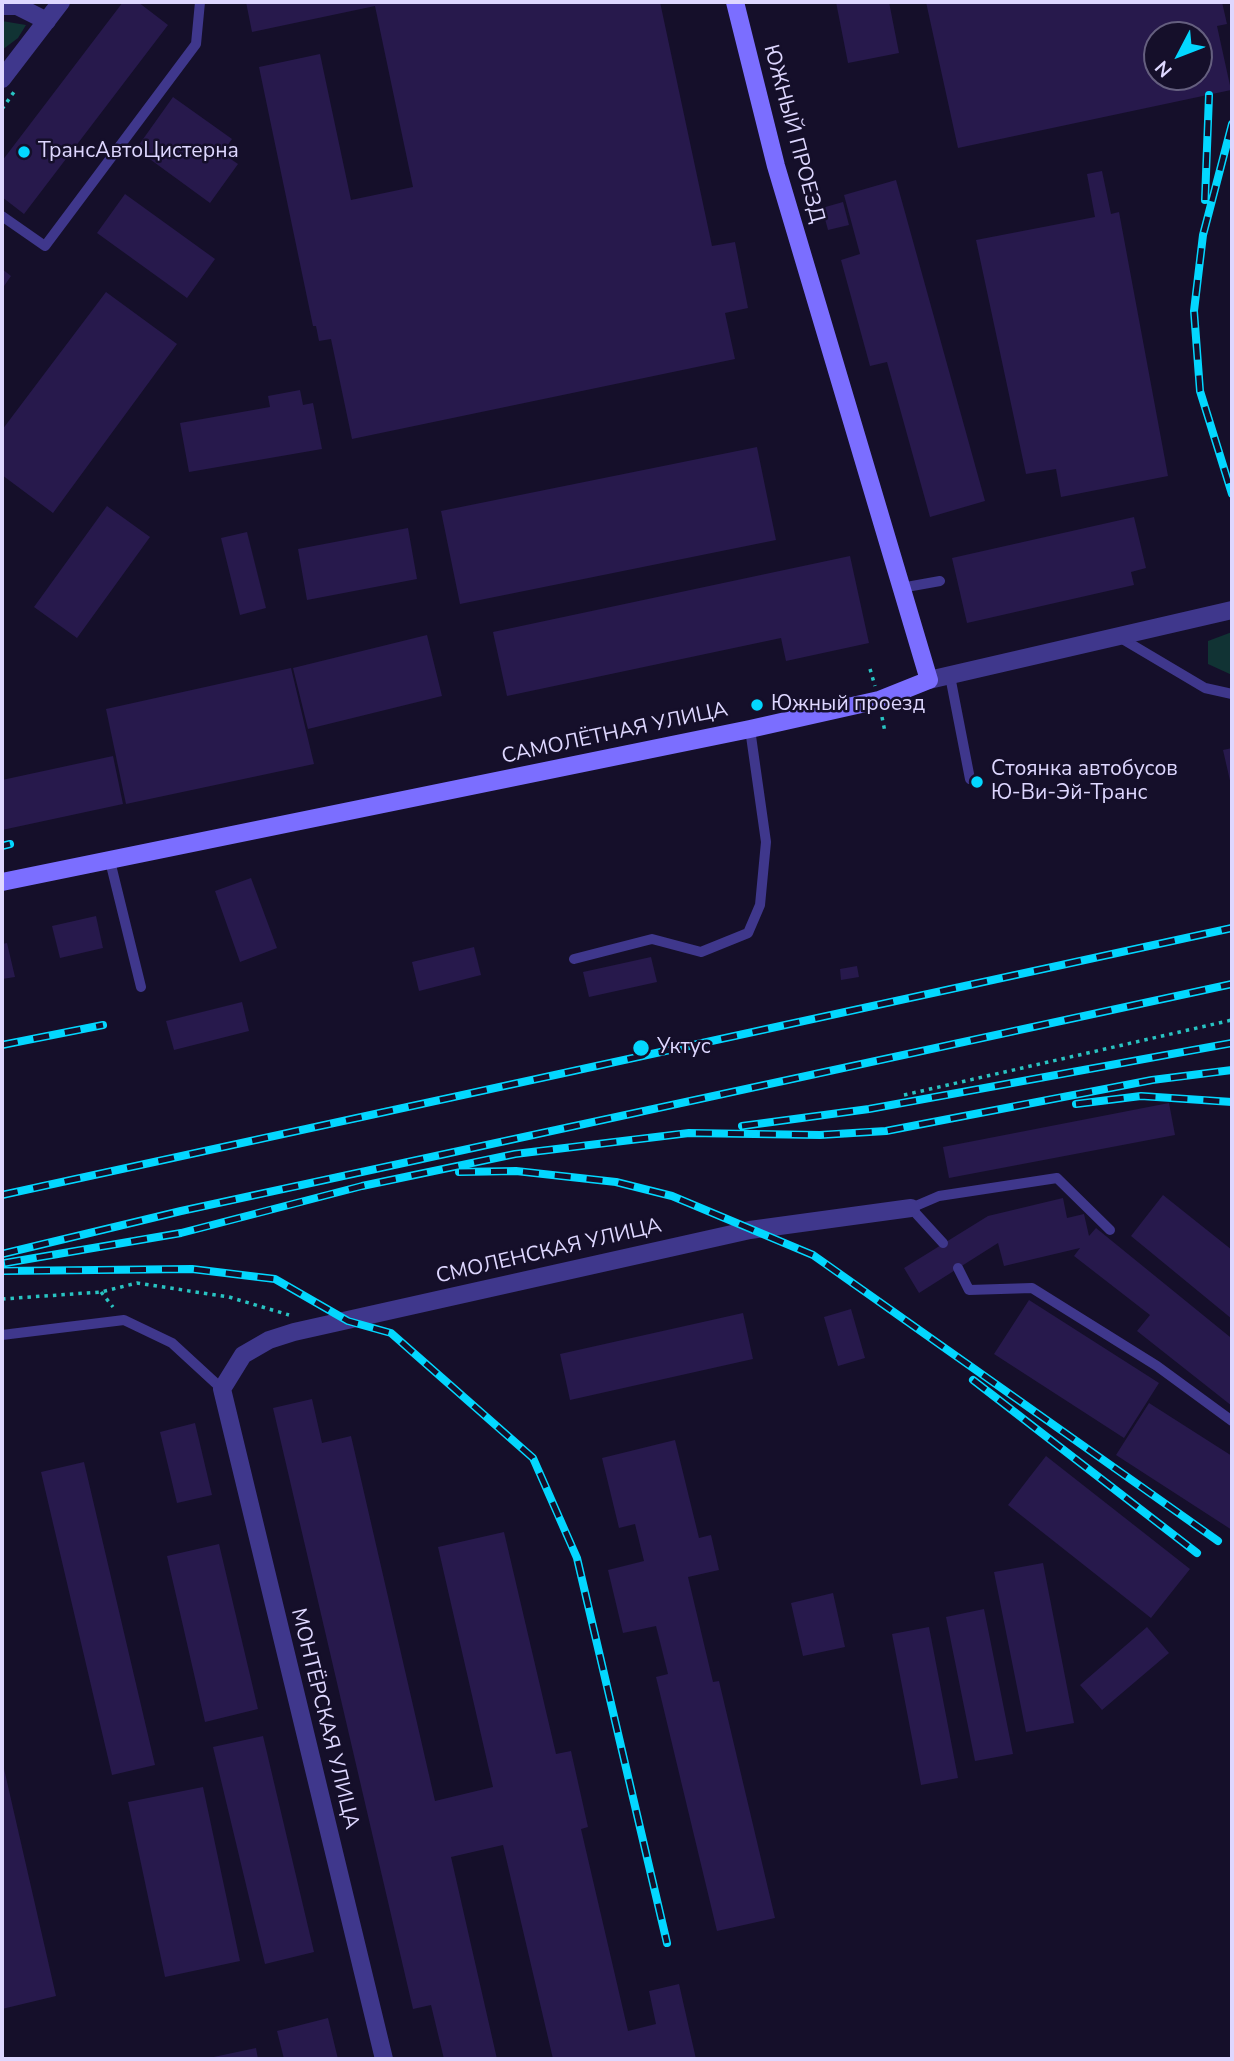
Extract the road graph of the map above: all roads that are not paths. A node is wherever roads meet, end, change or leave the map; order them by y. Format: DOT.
graph roads {
  1 [pos="61,2"];
  2 [pos="200,2"];
  3 [pos="735,2"];
  4 [pos="2,6"];
  5 [pos="47,20"];
  6 [pos="2,79"];
  7 [pos="2,216"];
  8 [pos="940,581"];
  9 [pos="901,588"];
  10 [pos="1232,610"];
  11 [pos="1119,637"];
  12 [pos="950,676"];
  13 [pos="929,680"];
  14 [pos="1232,694"];
  15 [pos="750,729"];
  16 [pos="970,779"];
  17 [pos="110,861"];
  18 [pos="2,882"];
  19 [pos="574,959"];
  20 [pos="141,987"];
  21 [pos="911,1208"];
  22 [pos="1110,1230"];
  23 [pos="943,1243"];
  24 [pos="958,1268"];
  25 [pos="2,1335"];
  26 [pos="222,1389"];
  27 [pos="1232,1421"];
  28 [pos="384,2059"];
  1 -- 5 [label="street"];
  2 -- 7 [label="lane"];
  3 -- 9 [label="main road, ЮЖНЫЙ ПРОЕЗД"];
  4 -- 5 [label="street"];
  5 -- 6 [label="street"];
  8 -- 9 [label="lane"];
  9 -- 13 [label="main road, ЮЖНЫЙ ПРОЕЗД"];
  10 -- 11 [label="street, САМОЛЁТНАЯ УЛИЦА"];
  11 -- 12 [label="street, САМОЛЁТНАЯ УЛИЦА"];
  11 -- 14 [label="lane"];
  12 -- 13 [label="street, САМОЛЁТНАЯ УЛИЦА"];
  12 -- 16 [label="lane"];
  13 -- 15 [label="main road, САМОЛЁТНАЯ УЛИЦА"];
  15 -- 17 [label="main road, САМОЛЁТНАЯ УЛИЦА"];
  15 -- 19 [label="lane"];
  17 -- 18 [label="main road, САМОЛЁТНАЯ УЛИЦА"];
  17 -- 20 [label="lane"];
  21 -- 22 [label="lane"];
  21 -- 23 [label="lane"];
  21 -- 26 [label="street, СМОЛЕНСКАЯ УЛИЦА"];
  24 -- 27 [label="lane"];
  25 -- 26 [label="lane"];
  26 -- 28 [label="street, МОНТЁРСКАЯ УЛИЦА"];
}
